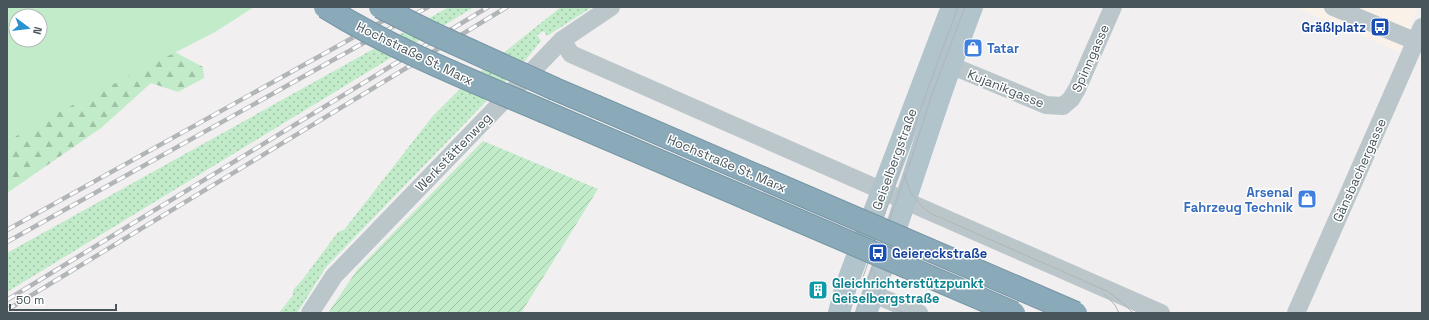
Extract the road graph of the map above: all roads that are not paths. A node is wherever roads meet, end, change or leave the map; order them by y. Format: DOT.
graph roads {
  1 [pos="325,7"];
  2 [pos="380,7"];
  3 [pos="612,7"];
  4 [pos="952,7"];
  5 [pos="972,7"];
  6 [pos="1113,7"];
  7 [pos="1333,7"];
  8 [pos="1420,38"];
  9 [pos="562,40"];
  10 [pos="950,65"];
  11 [pos="1062,106"];
  12 [pos="882,191"];
  13 [pos="906,201"];
  14 [pos="870,303"];
  15 [pos="310,313"];
  16 [pos="839,313"];
  17 [pos="919,313"];
  18 [pos="1014,313"];
  19 [pos="1076,313"];
  20 [pos="1161,313"];
  21 [pos="1296,313"];
  1 -- 18 [label="highway, Hochstraße St. Marx, bridge"];
  2 -- 19 [label="highway, Hochstraße St. Marx, bridge"];
  3 -- 9 [label="street, Werkstättenweg"];
  4 -- 12 [label="main road, Geiselbergstraße"];
  5 -- 10 [label="main road, Geiselbergstraße"];
  6 -- 11 [label="street, Spinngasse"];
  7 -- 8 [label="street"];
  8 -- 21 [label="street, Gänsbachergasse"];
  9 -- 12 [label="street"];
  9 -- 15 [label="street, Werkstättenweg"];
  10 -- 11 [label="street, Kujanikgasse"];
  10 -- 13 [label="main road, Geiselbergstraße"];
  12 -- 13 [label="street"];
  12 -- 16 [label="main road, Geiselbergstraße"];
  13 -- 14 [label="main road, Geiselbergstraße"];
  13 -- 20 [label="street"];
  14 -- 17 [label="street"];
}
